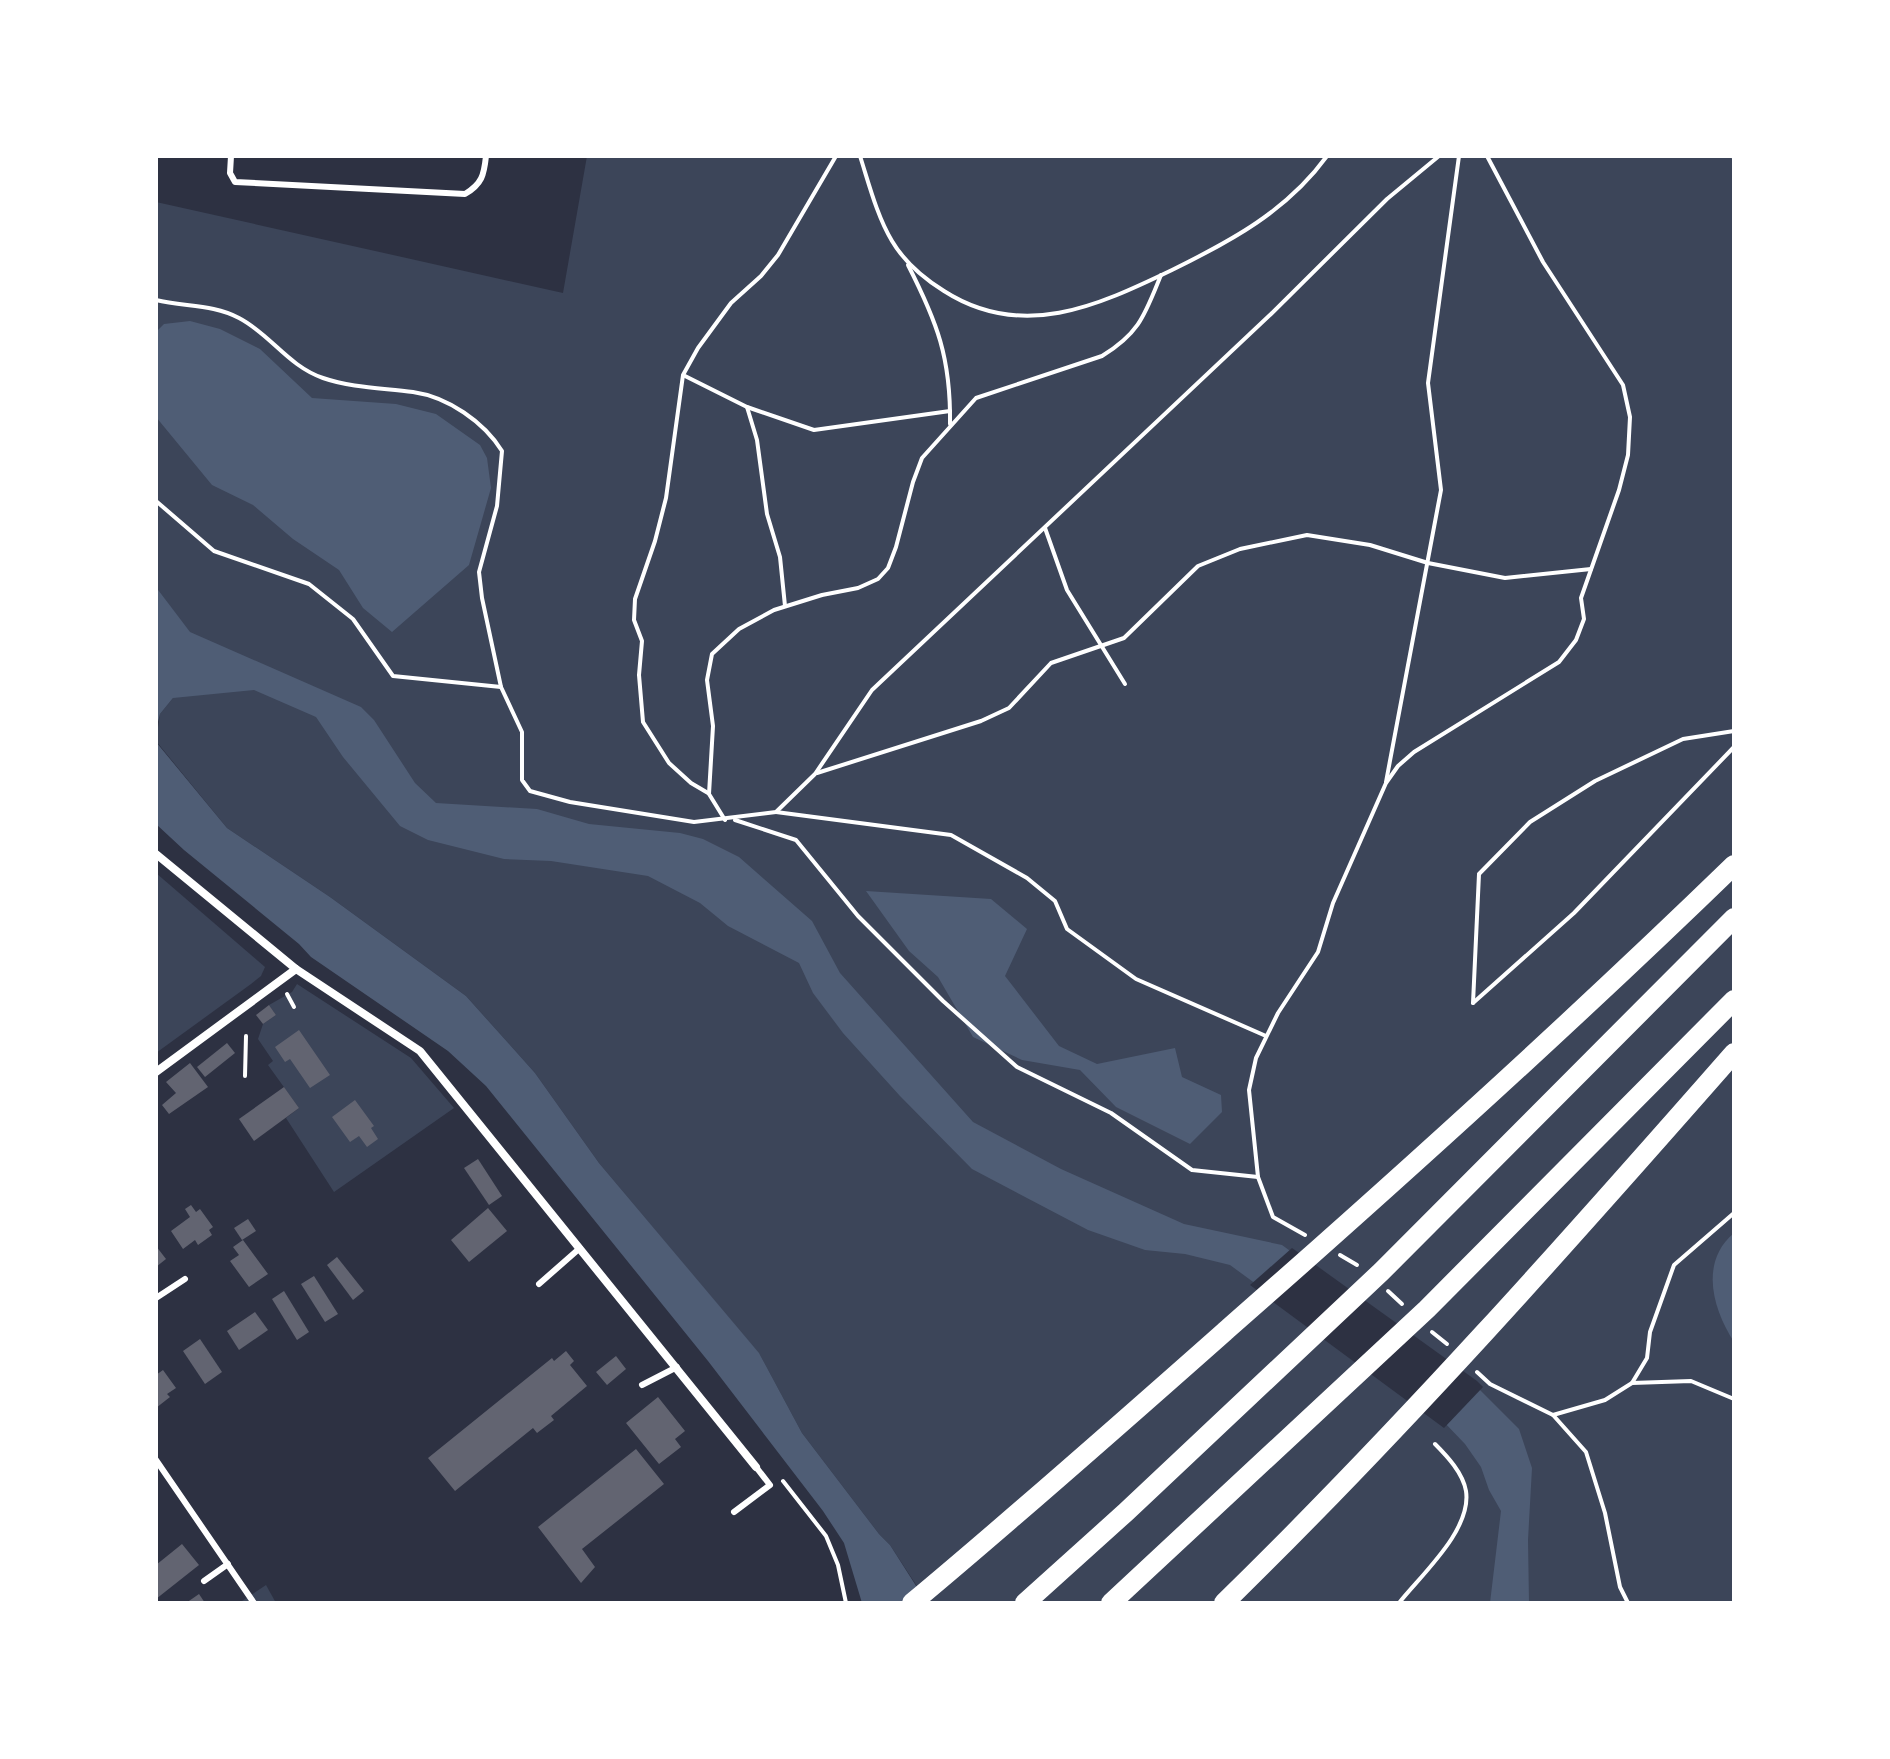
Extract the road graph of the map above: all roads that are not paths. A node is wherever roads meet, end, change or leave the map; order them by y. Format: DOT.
graph roads {
  1 [pos="231,156"];
  2 [pos="486,156"];
  3 [pos="156,854"];
  4 [pos="1734,865"];
  5 [pos="1734,918"];
  6 [pos="296,969"];
  7 [pos="1734,1000"];
  8 [pos="1734,1053"];
  9 [pos="156,1072"];
  10 [pos="580,1248"];
  11 [pos="185,1279"];
  12 [pos="539,1284"];
  13 [pos="156,1298"];
  14 [pos="677,1367"];
  15 [pos="642,1385"];
  16 [pos="156,1460"];
  17 [pos="756,1467"];
  18 [pos="734,1512"];
  19 [pos="228,1564"];
  20 [pos="204,1581"];
  21 [pos="254,1603"];
  22 [pos="912,1603"];
  23 [pos="1025,1603"];
  24 [pos="1111,1603"];
  25 [pos="1224,1603"];
  1 -- 2 [label="lane"];
  3 -- 6 [label="street"];
  4 -- 22 [label="highway"];
  5 -- 23 [label="highway"];
  6 -- 9 [label="street"];
  6 -- 10 [label="street"];
  7 -- 24 [label="highway"];
  8 -- 25 [label="highway"];
  10 -- 12 [label="lane"];
  10 -- 14 [label="street"];
  11 -- 13 [label="lane"];
  14 -- 15 [label="lane"];
  14 -- 17 [label="street"];
  16 -- 19 [label="lane"];
  17 -- 18 [label="lane"];
  19 -- 20 [label="lane"];
  19 -- 21 [label="lane"];
}
